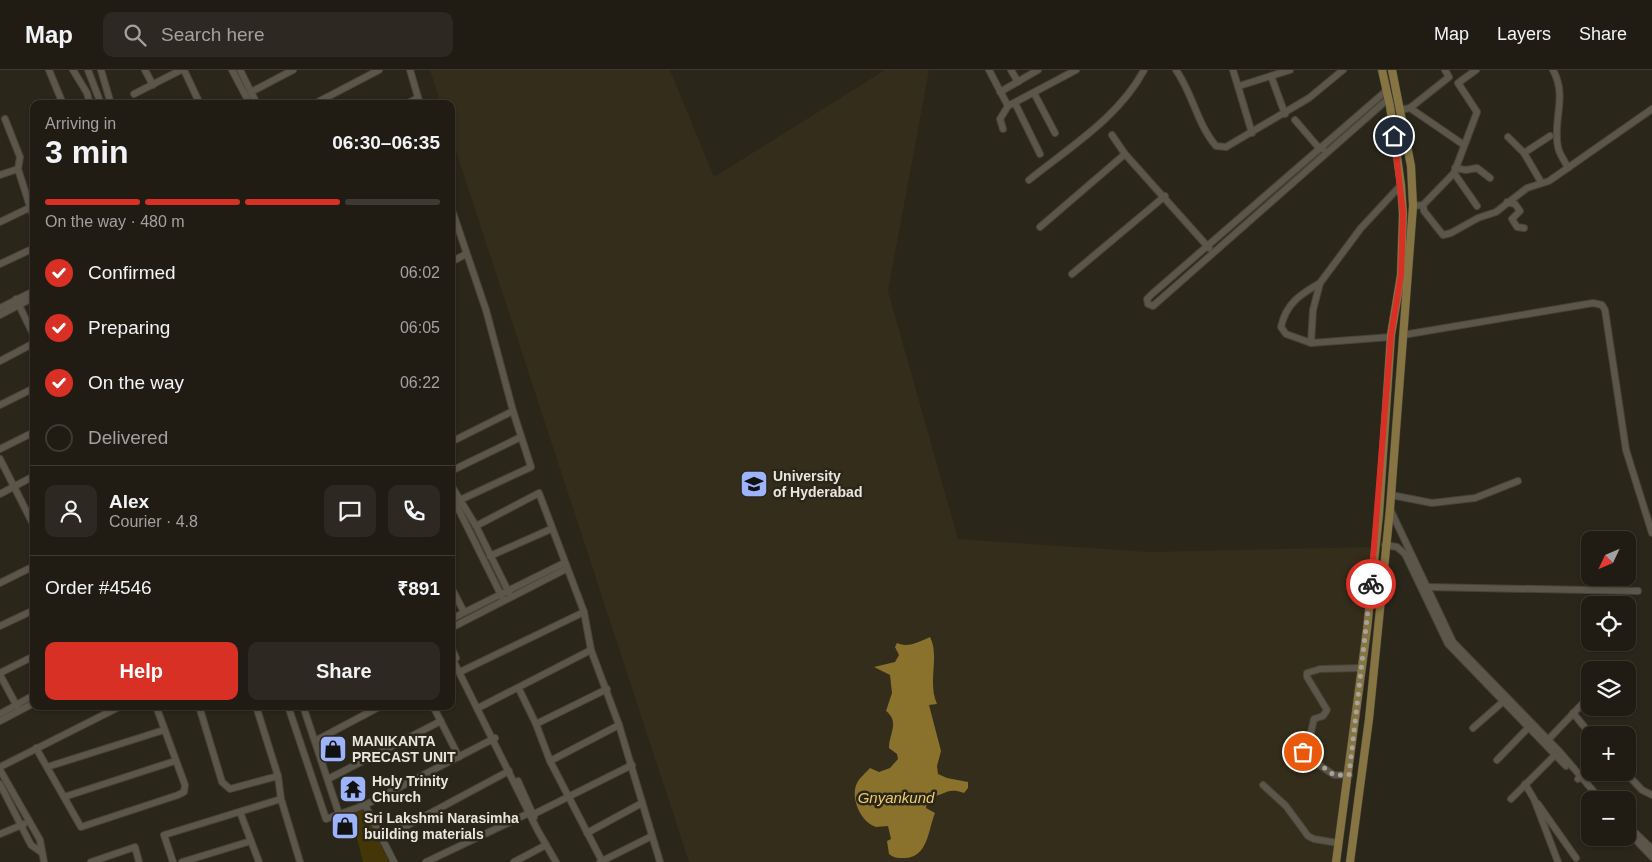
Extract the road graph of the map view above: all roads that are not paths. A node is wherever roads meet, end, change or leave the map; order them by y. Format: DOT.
graph roads {
  1 [pos="49,70"];
  2 [pos="73,70"];
  3 [pos="88,70"];
  4 [pos="101,70"];
  5 [pos="144,70"];
  6 [pos="183,70"];
  7 [pos="232,70"];
  8 [pos="240,70"];
  9 [pos="293,70"];
  10 [pos="379,70"];
  11 [pos="410,70"];
  12 [pos="989,70"];
  13 [pos="1011,70"];
  14 [pos="1038,70"];
  15 [pos="1076,70"];
  16 [pos="1144,70"];
  17 [pos="1176,70"];
  18 [pos="1233,70"];
  19 [pos="1290,70"];
  20 [pos="1382,70"];
  21 [pos="1392,70"];
  22 [pos="1445,70"];
  23 [pos="1476,70"];
  24 [pos="1553,70"];
  25 [pos="1338,71"];
  26 [pos="1271,76"];
  27 [pos="1449,77"];
  28 [pos="1018,82"];
  29 [pos="1458,83"];
  30 [pos="153,85"];
  31 [pos="1239,86"];
  32 [pos="1386,90"];
  33 [pos="251,92"];
  34 [pos="1000,92"];
  35 [pos="1034,92"];
  36 [pos="134,94"];
  37 [pos="1388,99"];
  38 [pos="61,100"];
  39 [pos="89,100"];
  40 [pos="99,100"];
  41 [pos="110,100"];
  42 [pos="198,100"];
  43 [pos="248,100"];
  44 [pos="255,100"];
  45 [pos="322,100"];
  46 [pos="419,100"];
  47 [pos="1012,105"];
  48 [pos="1410,108"];
  49 [pos="1652,109"];
  50 [pos="1399,110"];
  51 [pos="1285,114"];
  52 [pos="5,119"];
  53 [pos="1295,120"];
  54 [pos="1003,129"];
  55 [pos="1055,132"];
  56 [pos="1252,133"];
  57 [pos="1112,135"];
  58 [pos="1550,136"];
  59 [pos="1508,137"];
  60 [pos="1464,145"];
  61 [pos="1318,148"];
  62 [pos="1329,151"];
  63 [pos="1524,153"];
  64 [pos="1040,154"];
  65 [pos="1125,154"];
  66 [pos="1568,168"];
  67 [pos="18,169"];
  68 [pos="1454,170"];
  69 [pos="1,172"];
  70 [pos="1490,178"];
  71 [pos="1029,180"];
  72 [pos="1541,182"];
  73 [pos="1401,185"];
  74 [pos="1164,196"];
  75 [pos="1507,202"];
  76 [pos="1423,205"];
  77 [pos="1413,206"];
  78 [pos="1477,206"];
  79 [pos="29,208"];
  80 [pos="455,220"];
  81 [pos="0,222"];
  82 [pos="1040,227"];
  83 [pos="1524,228"];
  84 [pos="1207,245"];
  85 [pos="30,250"];
  86 [pos="1213,252"];
  87 [pos="466,254"];
  88 [pos="455,260"];
  89 [pos="0,264"];
  90 [pos="1072,274"];
  91 [pos="1320,283"];
  92 [pos="30,293"];
  93 [pos="30,298"];
  94 [pos="17,302"];
  95 [pos="0,308"];
  96 [pos="0,316"];
  97 [pos="30,328"];
  98 [pos="1403,335"];
  99 [pos="1391,337"];
  100 [pos="1311,343"];
  101 [pos="30,345"];
  102 [pos="0,361"];
  103 [pos="30,390"];
  104 [pos="0,405"];
  105 [pos="513,411"];
  106 [pos="30,434"];
  107 [pos="521,436"];
  108 [pos="455,440"];
  109 [pos="0,450"];
  110 [pos="0,459"];
  111 [pos="455,469"];
  112 [pos="30,478"];
  113 [pos="1518,481"];
  114 [pos="14,486"];
  115 [pos="455,492"];
  116 [pos="0,494"];
  117 [pos="1391,495"];
  118 [pos="460,500"];
  119 [pos="455,501"];
  120 [pos="1390,509"];
  121 [pos="30,518"];
  122 [pos="476,526"];
  123 [pos="551,529"];
  124 [pos="1652,533"];
  125 [pos="1385,545"];
  126 [pos="490,556"];
  127 [pos="565,566"];
  128 [pos="30,568"];
  129 [pos="0,583"];
  130 [pos="1426,587"];
  131 [pos="1638,590"];
  132 [pos="455,595"];
  133 [pos="506,595"];
  134 [pos="30,612"];
  135 [pos="464,612"];
  136 [pos="584,612"];
  137 [pos="455,617"];
  138 [pos="0,626"];
  139 [pos="455,626"];
  140 [pos="591,650"];
  141 [pos="455,656"];
  142 [pos="30,658"];
  143 [pos="455,664"];
  144 [pos="1362,668"];
  145 [pos="462,671"];
  146 [pos="0,674"];
  147 [pos="1361,678"];
  148 [pos="1373,679"];
  149 [pos="518,689"];
  150 [pos="606,689"];
  151 [pos="1360,689"];
  152 [pos="1372,691"];
  153 [pos="30,698"];
  154 [pos="1506,699"];
  155 [pos="30,704"];
  156 [pos="1581,705"];
  157 [pos="480,707"];
  158 [pos="18,708"];
  159 [pos="113,710"];
  160 [pos="157,710"];
  161 [pos="200,710"];
  162 [pos="257,710"];
  163 [pos="290,710"];
  164 [pos="304,710"];
  165 [pos="374,710"];
  166 [pos="435,710"];
  167 [pos="1574,713"];
  168 [pos="0,714"];
  169 [pos="441,721"];
  170 [pos="0,722"];
  171 [pos="536,724"];
  172 [pos="619,725"];
  173 [pos="1583,726"];
  174 [pos="1528,727"];
  175 [pos="1473,728"];
  176 [pos="164,730"];
  177 [pos="1311,732"];
  178 [pos="494,738"];
  179 [pos="315,741"];
  180 [pos="1546,742"];
  181 [pos="36,748"];
  182 [pos="1296,749"];
  183 [pos="1555,755"];
  184 [pos="459,757"];
  185 [pos="1496,760"];
  186 [pos="175,761"];
  187 [pos="550,761"];
  188 [pos="632,765"];
  189 [pos="47,767"];
  190 [pos="0,768"];
  191 [pos="509,771"];
  192 [pos="1349,775"];
  193 [pos="278,776"];
  194 [pos="1579,778"];
  195 [pos="328,779"];
  196 [pos="1634,781"];
  197 [pos="0,784"];
  198 [pos="1525,784"];
  199 [pos="1263,786"];
  200 [pos="1591,791"];
  201 [pos="1652,795"];
  202 [pos="569,796"];
  203 [pos="64,797"];
  204 [pos="1511,798"];
  205 [pos="1534,799"];
  206 [pos="281,800"];
  207 [pos="642,803"];
  208 [pos="365,805"];
  209 [pos="240,812"];
  210 [pos="531,813"];
  211 [pos="339,814"];
  212 [pos="30,821"];
  213 [pos="21,826"];
  214 [pos="587,832"];
  215 [pos="0,834"];
  216 [pos="1636,834"];
  217 [pos="652,836"];
  218 [pos="382,839"];
  219 [pos="1636,840"];
  220 [pos="251,841"];
  221 [pos="1338,842"];
  222 [pos="546,845"];
  223 [pos="1652,849"];
  224 [pos="41,852"];
  225 [pos="1652,857"];
  226 [pos="1576,858"];
  227 [pos="601,861"];
  228 [pos="44,862"];
  229 [pos="91,862"];
  230 [pos="139,862"];
  231 [pos="173,862"];
  232 [pos="182,862"];
  233 [pos="258,862"];
  234 [pos="300,862"];
  235 [pos="394,862"];
  236 [pos="426,862"];
  237 [pos="514,862"];
  238 [pos="556,862"];
  239 [pos="660,862"];
  240 [pos="1336,862"];
  241 [pos="1350,862"];
  242 [pos="1557,862"];
  1 -- 38 [label="street"];
  2 -- 39 [label="street"];
  3 -- 40 [label="street"];
  4 -- 41 [label="street"];
  5 -- 30 [label="street"];
  6 -- 30 [label="street"];
  6 -- 42 [label="street"];
  7 -- 43 [label="street"];
  8 -- 33 [label="street"];
  9 -- 33 [label="street"];
  10 -- 45 [label="street"];
  11 -- 46 [label="street"];
  12 -- 34 [label="street"];
  13 -- 28 [label="street"];
  14 -- 28 [label="street"];
  15 -- 35 [label="street"];
  16 -- 71 [label="street"];
  17 -- 56 [label="street"];
  18 -- 31 [label="street"];
  19 -- 26 [label="street"];
  20 -- 32 [label="main road"];
  21 -- 50 [label="main road"];
  22 -- 27 [label="street"];
  23 -- 29 [label="street"];
  24 -- 66 [label="street"];
  25 -- 51 [label="street"];
  26 -- 31 [label="street"];
  26 -- 51 [label="street"];
  27 -- 29 [label="street"];
  27 -- 48 [label="street"];
  28 -- 34 [label="street"];
  29 -- 60 [label="street"];
  30 -- 36 [label="street"];
  31 -- 56 [label="street"];
  32 -- 37 [label="main road"];
  32 -- 61 [label="street"];
  33 -- 44 [label="street"];
  34 -- 47 [label="street"];
  35 -- 47 [label="street"];
  35 -- 55 [label="street"];
  37 -- 62 [label="street"];
  37 -- 73 [label="main road"];
  47 -- 54 [label="street"];
  47 -- 64 [label="street"];
  48 -- 50 [label="street"];
  48 -- 60 [label="street"];
  49 -- 66 [label="street"];
  50 -- 77 [label="main road"];
  51 -- 56 [label="street"];
  52 -- 67 [label="street"];
  53 -- 61 [label="street"];
  57 -- 65 [label="street"];
  58 -- 63 [label="street"];
  59 -- 63 [label="street"];
  60 -- 68 [label="street"];
  61 -- 62 [label="street"];
  61 -- 84 [label="street"];
  62 -- 86 [label="street"];
  63 -- 72 [label="street"];
  65 -- 74 [label="street"];
  65 -- 82 [label="street"];
  66 -- 72 [label="street"];
  67 -- 69 [label="street"];
  67 -- 79 [label="street"];
  68 -- 70 [label="street"];
  68 -- 76 [label="street"];
  68 -- 78 [label="street"];
  72 -- 75 [label="street"];
  73 -- 91 [label="street"];
  73 -- 99 [label="main road"];
  74 -- 84 [label="street"];
  74 -- 90 [label="street"];
  75 -- 76 [label="street"];
  75 -- 83 [label="street"];
  76 -- 77 [label="street"];
  77 -- 98 [label="main road"];
  79 -- 81 [label="street"];
  80 -- 87 [label="street"];
  84 -- 86 [label="street"];
  84 -- 86 [label="street"];
  85 -- 89 [label="street"];
  87 -- 88 [label="street"];
  87 -- 105 [label="street"];
  91 -- 100 [label="street"];
  91 -- 100 [label="street"];
  92 -- 94 [label="street"];
  93 -- 94 [label="street"];
  94 -- 95 [label="street"];
  94 -- 96 [label="street"];
  94 -- 97 [label="street"];
  98 -- 117 [label="main road"];
  98 -- 124 [label="street"];
  99 -- 100 [label="street"];
  99 -- 144 [label="main road"];
  101 -- 102 [label="street"];
  103 -- 104 [label="street"];
  105 -- 107 [label="street"];
  105 -- 108 [label="street"];
  106 -- 109 [label="street"];
  107 -- 111 [label="street"];
  107 -- 118 [label="street"];
  110 -- 114 [label="street"];
  112 -- 114 [label="street"];
  113 -- 117 [label="street"];
  114 -- 116 [label="street"];
  114 -- 121 [label="street"];
  115 -- 118 [label="street"];
  117 -- 120 [label="main road"];
  118 -- 122 [label="street"];
  119 -- 133 [label="street"];
  120 -- 125 [label="main road"];
  120 -- 130 [label="street"];
  122 -- 123 [label="street"];
  122 -- 126 [label="street"];
  123 -- 126 [label="street"];
  123 -- 127 [label="street"];
  125 -- 148 [label="main road"];
  125 -- 154 [label="street"];
  126 -- 133 [label="street"];
  127 -- 133 [label="street"];
  127 -- 136 [label="street"];
  128 -- 129 [label="street"];
  130 -- 131 [label="street"];
  130 -- 154 [label="street"];
  132 -- 135 [label="street"];
  133 -- 135 [label="street"];
  133 -- 139 [label="street"];
  134 -- 138 [label="street"];
  135 -- 137 [label="street"];
  136 -- 140 [label="street"];
  136 -- 145 [label="street"];
  140 -- 149 [label="street"];
  140 -- 150 [label="street"];
  141 -- 145 [label="street"];
  142 -- 146 [label="street"];
  143 -- 178 [label="street"];
  144 -- 147 [label="main road"];
  144 -- 177 [label="street"];
  145 -- 157 [label="street"];
  146 -- 158 [label="street"];
  147 -- 148 [label="main road"];
  147 -- 151 [label="main road"];
  148 -- 152 [label="main road"];
  149 -- 157 [label="street"];
  149 -- 171 [label="street"];
  150 -- 171 [label="street"];
  150 -- 172 [label="street"];
  151 -- 152 [label="main road"];
  151 -- 192 [label="main road"];
  152 -- 241 [label="main road"];
  153 -- 158 [label="street"];
  154 -- 174 [label="street"];
  154 -- 175 [label="street"];
  154 -- 180 [label="street"];
  155 -- 158 [label="street"];
  156 -- 167 [label="street"];
  157 -- 178 [label="street"];
  158 -- 168 [label="street"];
  158 -- 170 [label="street"];
  159 -- 181 [label="street"];
  160 -- 176 [label="street"];
  161 -- 193 [label="street"];
  162 -- 193 [label="street"];
  163 -- 211 [label="street"];
  164 -- 179 [label="street"];
  165 -- 179 [label="street"];
  166 -- 169 [label="street"];
  167 -- 173 [label="street"];
  167 -- 180 [label="street"];
  169 -- 184 [label="street"];
  169 -- 195 [label="street"];
  171 -- 187 [label="street"];
  172 -- 187 [label="street"];
  172 -- 188 [label="street"];
  174 -- 180 [label="street"];
  174 -- 185 [label="street"];
  176 -- 186 [label="street"];
  176 -- 189 [label="street"];
  178 -- 184 [label="street"];
  178 -- 191 [label="street"];
  178 -- 210 [label="street"];
  179 -- 195 [label="street"];
  180 -- 183 [label="street"];
  180 -- 194 [label="street"];
  181 -- 189 [label="street"];
  181 -- 190 [label="street"];
  182 -- 192 [label="street"];
  183 -- 194 [label="street"];
  183 -- 198 [label="street"];
  184 -- 208 [label="street"];
  186 -- 203 [label="street"];
  186 -- 203 [label="street"];
  187 -- 202 [label="street"];
  188 -- 202 [label="street"];
  188 -- 207 [label="street"];
  189 -- 203 [label="street"];
  190 -- 212 [label="street"];
  191 -- 210 [label="street"];
  191 -- 218 [label="street"];
  192 -- 221 [label="main road"];
  193 -- 206 [label="street"];
  194 -- 200 [label="street"];
  195 -- 211 [label="street"];
  196 -- 201 [label="street"];
  197 -- 213 [label="street"];
  198 -- 204 [label="street"];
  198 -- 205 [label="street"];
  199 -- 221 [label="street"];
  202 -- 210 [label="street"];
  202 -- 214 [label="street"];
  205 -- 226 [label="street"];
  205 -- 242 [label="street"];
  206 -- 209 [label="street"];
  206 -- 234 [label="street"];
  207 -- 214 [label="street"];
  207 -- 217 [label="street"];
  208 -- 211 [label="street"];
  208 -- 218 [label="street"];
  209 -- 220 [label="street"];
  209 -- 231 [label="street"];
  210 -- 222 [label="street"];
  210 -- 236 [label="street"];
  212 -- 213 [label="street"];
  212 -- 224 [label="street"];
  213 -- 215 [label="street"];
  213 -- 224 [label="street"];
  214 -- 227 [label="street"];
  216 -- 223 [label="street"];
  217 -- 227 [label="street"];
  217 -- 239 [label="street"];
  218 -- 235 [label="street"];
  219 -- 225 [label="street"];
  220 -- 232 [label="street"];
  220 -- 233 [label="street"];
  221 -- 240 [label="main road"];
  222 -- 237 [label="street"];
  222 -- 238 [label="street"];
  224 -- 228 [label="street"];
  229 -- 230 [label="street"];
}
